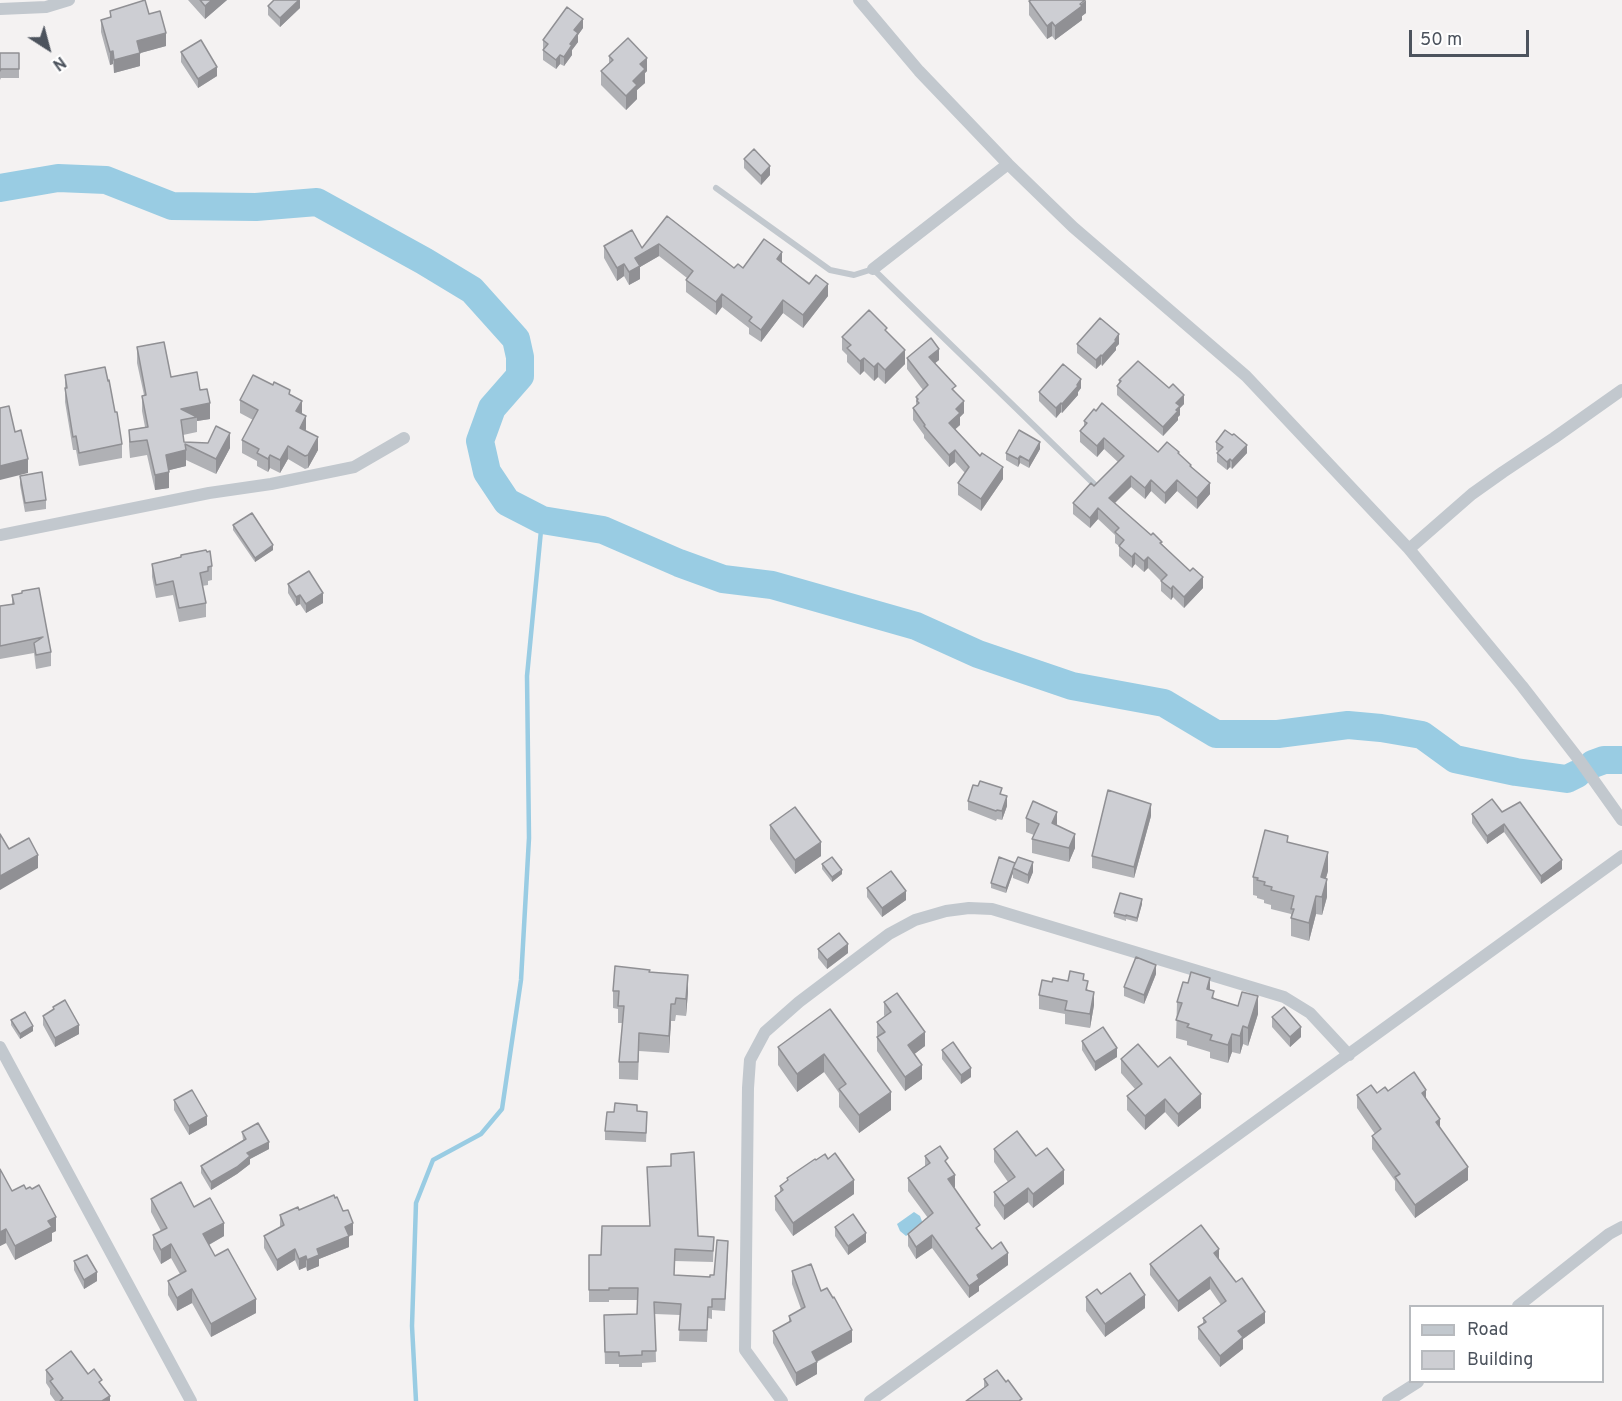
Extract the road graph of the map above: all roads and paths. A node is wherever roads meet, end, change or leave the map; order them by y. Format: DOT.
graph roads {
  1 [pos="69,0"];
  2 [pos="859,0"];
  3 [pos="0,9"];
  4 [pos="1008,164"];
  5 [pos="716,188"];
  6 [pos="873,270"];
  7 [pos="1622,390"];
  8 [pos="404,438"];
  9 [pos="1095,485"];
  10 [pos="0,535"];
  11 [pos="1409,549"];
  12 [pos="1622,820"];
  13 [pos="1622,856"];
  14 [pos="0,1047"];
  15 [pos="1349,1054"];
  16 [pos="1622,1227"];
  17 [pos="1519,1305"];
  18 [pos="1416,1383"];
  19 [pos="191,1401"];
  20 [pos="782,1401"];
  21 [pos="870,1401"];
  22 [pos="1388,1401"];
  1 -- 3 [label="street"];
  2 -- 4 [label="street"];
  4 -- 6 [label="street"];
  4 -- 11 [label="street"];
  5 -- 6 [label="lane"];
  6 -- 9 [label="lane"];
  7 -- 11 [label="street"];
  8 -- 10 [label="street"];
  11 -- 12 [label="street"];
  13 -- 15 [label="street"];
  14 -- 19 [label="street"];
  15 -- 20 [label="street"];
  15 -- 21 [label="street"];
  16 -- 17 [label="street"];
  18 -- 22 [label="street"];
}
